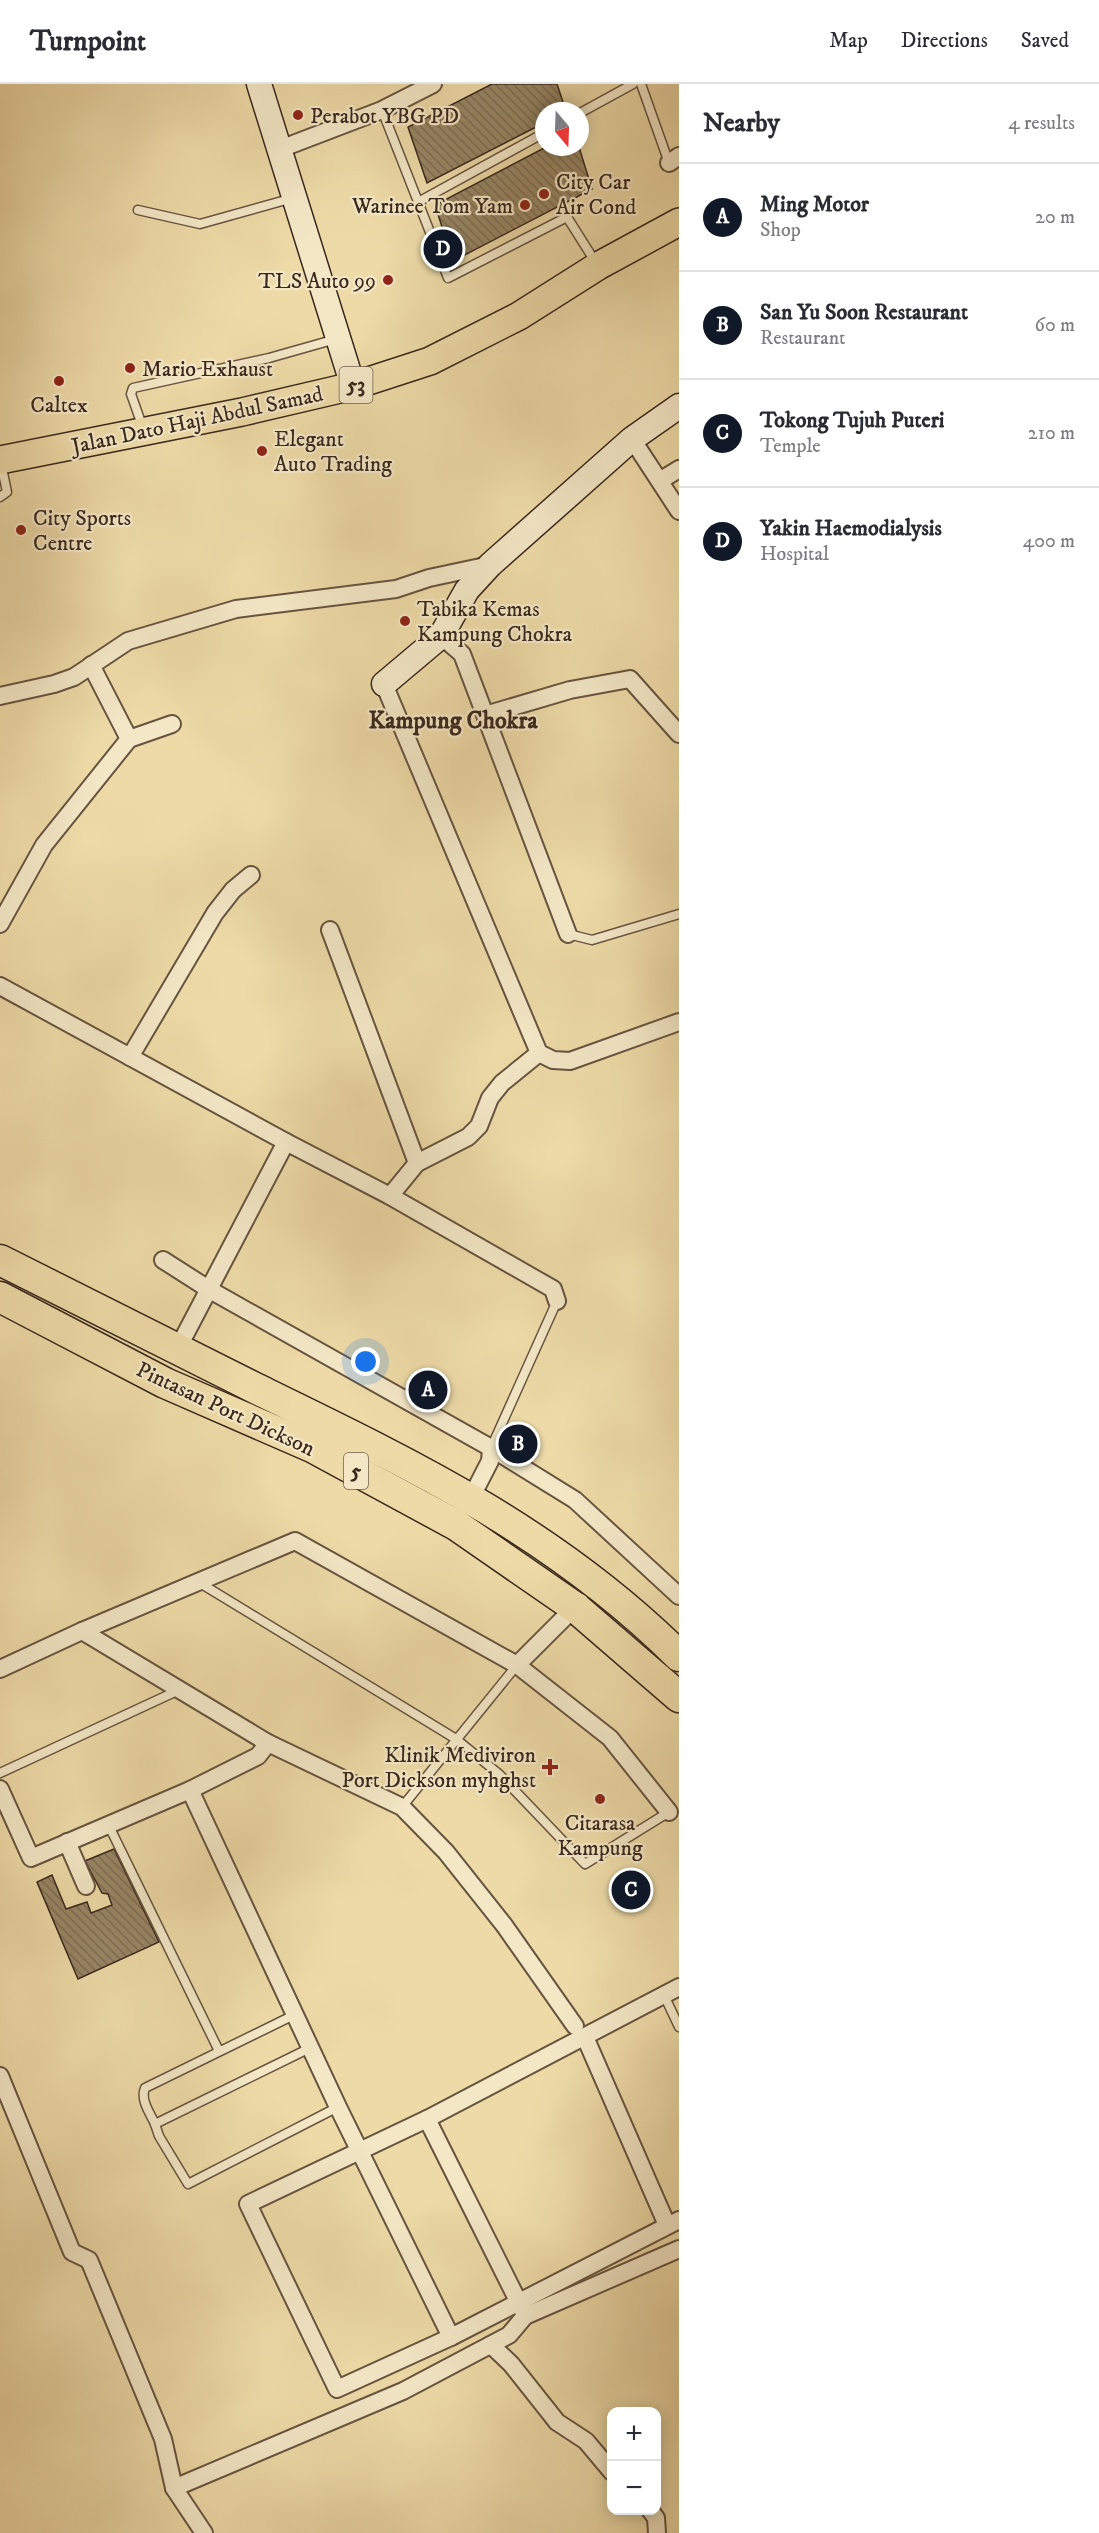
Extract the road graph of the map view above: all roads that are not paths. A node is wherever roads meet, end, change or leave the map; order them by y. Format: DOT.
graph roads {
  1 [pos="260,84"];
  2 [pos="433,84"];
  3 [pos="633,84"];
  4 [pos="641,84"];
  5 [pos="589,108"];
  6 [pos="382,111"];
  7 [pos="535,138"];
  8 [pos="280,148"];
  9 [pos="674,159"];
  10 [pos="296,197"];
  11 [pos="420,201"];
  12 [pos="138,210"];
  13 [pos="679,222"];
  14 [pos="598,266"];
  15 [pos="339,338"];
  16 [pos="353,386"];
  17 [pos="679,406"];
  18 [pos="145,432"];
  19 [pos="632,439"];
  20 [pos="0,460"];
  21 [pos="679,469"];
  22 [pos="661,480"];
  23 [pos="0,497"];
  24 [pos="679,512"];
  25 [pos="490,565"];
  26 [pos="441,636"];
  27 [pos="91,665"];
  28 [pos="384,684"];
  29 [pos="0,696"];
  30 [pos="485,715"];
  31 [pos="172,724"];
  32 [pos="679,734"];
  33 [pos="129,740"];
  34 [pos="251,875"];
  35 [pos="679,914"];
  36 [pos="0,924"];
  37 [pos="330,930"];
  38 [pos="568,933"];
  39 [pos="0,986"];
  40 [pos="679,1023"];
  41 [pos="539,1053"];
  42 [pos="130,1057"];
  43 [pos="286,1142"];
  44 [pos="417,1163"];
  45 [pos="390,1196"];
  46 [pos="0,1260"];
  47 [pos="163,1260"];
  48 [pos="210,1290"];
  49 [pos="0,1297"];
  50 [pos="556,1301"];
  51 [pos="58,1327"];
  52 [pos="177,1350"];
  53 [pos="314,1448"];
  54 [pos="491,1448"];
  55 [pos="471,1498"];
  56 [pos="593,1580"];
  57 [pos="200,1583"];
  58 [pos="679,1596"];
  59 [pos="576,1608"];
  60 [pos="82,1631"];
  61 [pos="677,1653"];
  62 [pos="517,1665"];
  63 [pos="0,1669"];
  64 [pos="180,1690"];
  65 [pos="679,1697"];
  66 [pos="456,1739"];
  67 [pos="268,1743"];
  68 [pos="0,1773"];
  69 [pos="0,1789"];
  70 [pos="190,1790"];
  71 [pos="402,1807"];
  72 [pos="669,1812"];
  73 [pos="108,1824"];
  74 [pos="67,1842"];
  75 [pos="86,1886"];
  76 [pos="671,1991"];
  77 [pos="294,2014"];
  78 [pos="679,2027"];
  79 [pos="580,2032"];
  80 [pos="310,2048"];
  81 [pos="219,2051"];
  82 [pos="0,2076"];
  83 [pos="338,2107"];
  84 [pos="427,2119"];
  85 [pos="155,2124"];
  86 [pos="359,2150"];
  87 [pos="673,2222"];
  88 [pos="679,2249"];
  89 [pos="522,2309"];
  90 [pos="451,2337"];
  91 [pos="491,2345"];
  92 [pos="607,2466"];
  93 [pos="174,2488"];
  94 [pos="653,2515"];
  95 [pos="204,2533"];
  96 [pos="657,2533"];
  1 -- 8 [label="street"];
  2 -- 6 [label="street"];
  3 -- 5 [label="lane"];
  4 -- 9 [label="lane"];
  6 -- 8 [label="street"];
  6 -- 11 [label="lane"];
  7 -- 11 [label="lane"];
  8 -- 10 [label="street"];
  10 -- 12 [label="lane"];
  10 -- 15 [label="street"];
  11 -- 14 [label="lane"];
  13 -- 14 [label="main road, Jalan Dato Haji Abdul Samad / 53"];
  14 -- 16 [label="main road, Jalan Dato Haji Abdul Samad / 53"];
  15 -- 16 [label="street"];
  15 -- 18 [label="lane"];
  16 -- 18 [label="main road, Jalan Dato Haji Abdul Samad / 53"];
  17 -- 19 [label="street"];
  18 -- 20 [label="main road, Jalan Dato Haji Abdul Samad / 53"];
  19 -- 22 [label="street"];
  19 -- 25 [label="street"];
  20 -- 23 [label="lane"];
  21 -- 22 [label="street"];
  22 -- 24 [label="street"];
  25 -- 26 [label="street"];
  25 -- 27 [label="street"];
  26 -- 28 [label="street"];
  26 -- 30 [label="street"];
  27 -- 29 [label="street"];
  27 -- 33 [label="street"];
  28 -- 41 [label="street"];
  30 -- 32 [label="street"];
  30 -- 38 [label="street"];
  31 -- 33 [label="street"];
  33 -- 36 [label="street"];
  34 -- 42 [label="street"];
  35 -- 38 [label="lane"];
  37 -- 44 [label="street"];
  39 -- 42 [label="street"];
  40 -- 41 [label="street"];
  41 -- 44 [label="street"];
  42 -- 43 [label="street"];
  43 -- 45 [label="street"];
  43 -- 48 [label="street"];
  44 -- 45 [label="street"];
  45 -- 50 [label="street"];
  46 -- 52 [label="highway, Pintasan Port Dickson / 5"];
  47 -- 48 [label="street"];
  48 -- 52 [label="street"];
  48 -- 54 [label="street"];
  49 -- 51 [label="highway, Pintasan Port Dickson / 5"];
  50 -- 54 [label="lane"];
  51 -- 52 [label="highway"];
  51 -- 53 [label="highway, Pintasan Port Dickson / 5"];
  52 -- 53 [label="highway"];
  52 -- 55 [label="highway, Pintasan Port Dickson / 5"];
  53 -- 59 [label="highway, Pintasan Port Dickson / 5"];
  54 -- 55 [label="street"];
  54 -- 58 [label="street"];
  55 -- 56 [label="highway, Pintasan Port Dickson / 5"];
  56 -- 59 [label="street"];
  56 -- 61 [label="highway, Pintasan Port Dickson / 5"];
  57 -- 60 [label="street"];
  57 -- 62 [label="street"];
  57 -- 66 [label="lane"];
  59 -- 62 [label="street"];
  59 -- 65 [label="highway, Pintasan Port Dickson / 5"];
  60 -- 63 [label="street"];
  60 -- 64 [label="street"];
  62 -- 66 [label="lane"];
  62 -- 72 [label="street"];
  64 -- 67 [label="street"];
  64 -- 68 [label="lane"];
  66 -- 71 [label="lane"];
  66 -- 72 [label="lane"];
  67 -- 70 [label="street"];
  67 -- 71 [label="street"];
  69 -- 74 [label="street"];
  70 -- 73 [label="street"];
  70 -- 77 [label="street"];
  71 -- 79 [label="street"];
  73 -- 74 [label="street"];
  73 -- 81 [label="lane"];
  74 -- 75 [label="street"];
  76 -- 78 [label="lane"];
  76 -- 79 [label="street"];
  77 -- 80 [label="street"];
  77 -- 81 [label="lane"];
  79 -- 84 [label="street"];
  79 -- 87 [label="street"];
  80 -- 83 [label="street"];
  80 -- 85 [label="lane"];
  81 -- 85 [label="lane"];
  82 -- 93 [label="street"];
  83 -- 85 [label="lane"];
  83 -- 86 [label="street"];
  84 -- 86 [label="street"];
  84 -- 89 [label="street"];
  86 -- 90 [label="street"];
  86 -- 90 [label="street"];
  87 -- 89 [label="street"];
  88 -- 89 [label="street"];
  89 -- 90 [label="street"];
  89 -- 91 [label="street"];
  91 -- 92 [label="street"];
  91 -- 93 [label="street"];
  93 -- 95 [label="street"];
  94 -- 96 [label="street"];
}
